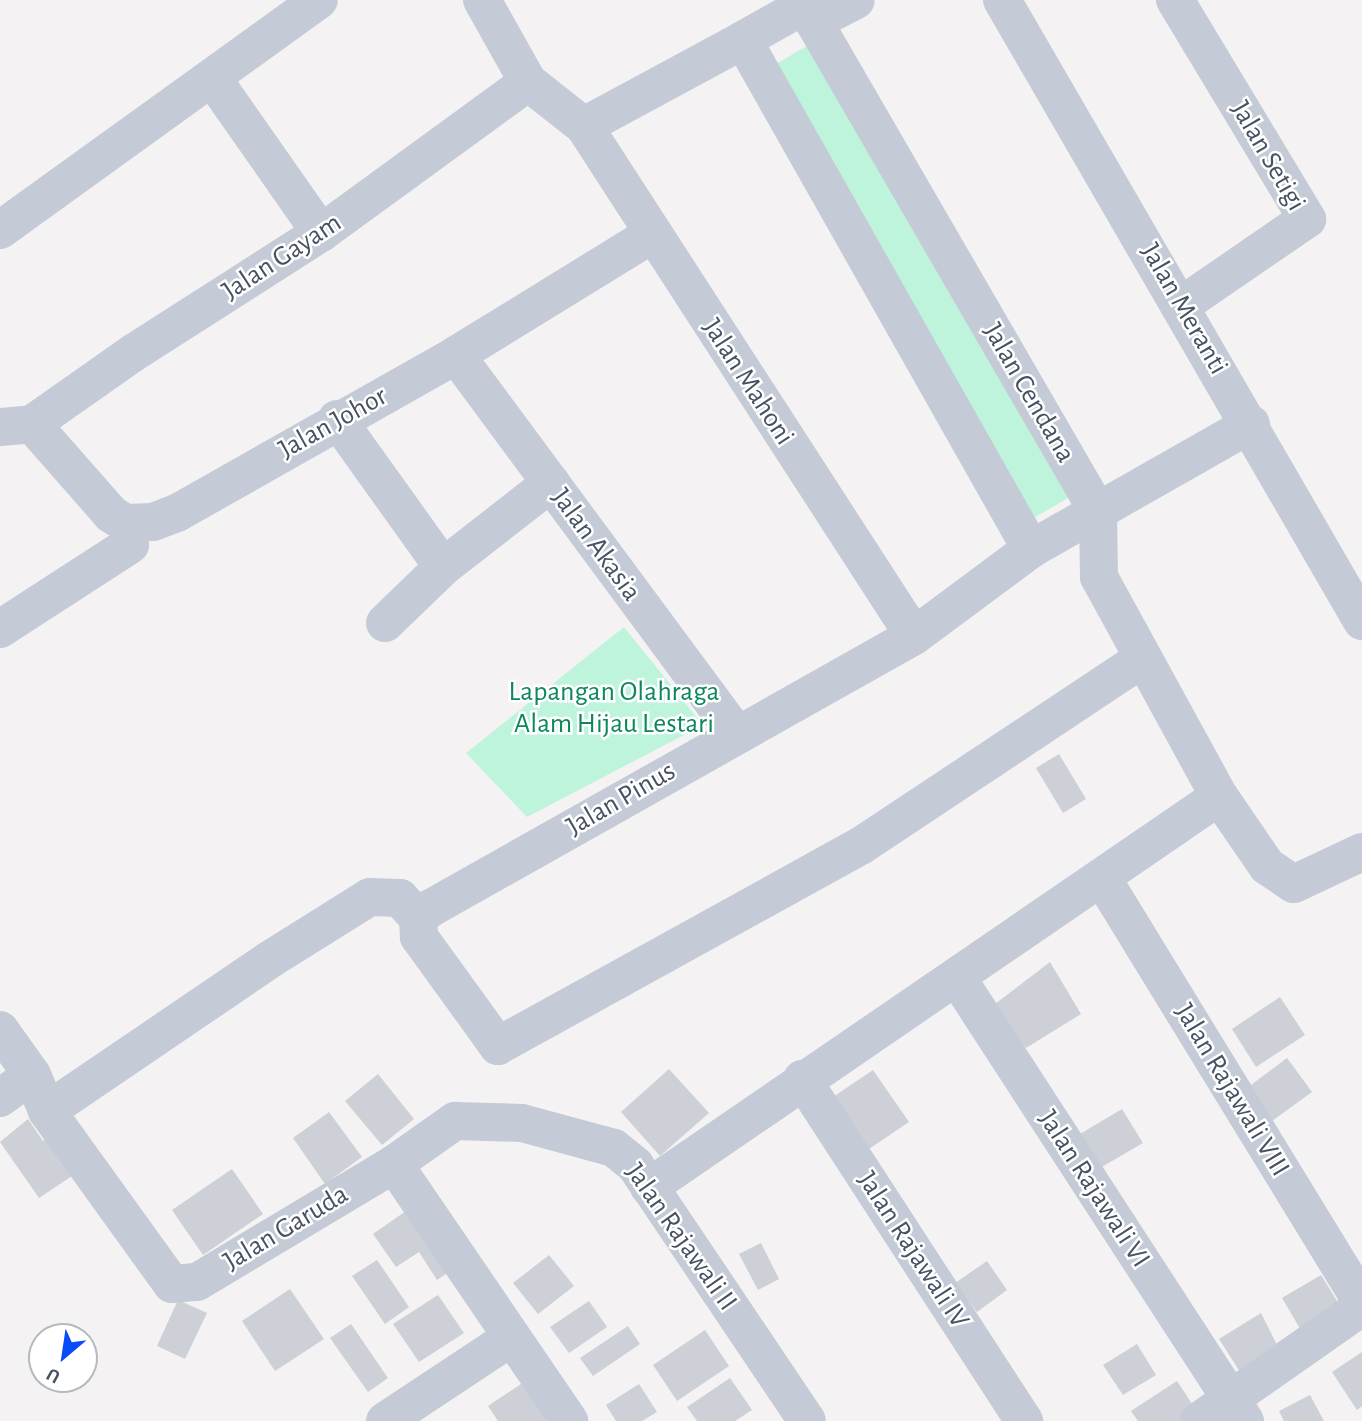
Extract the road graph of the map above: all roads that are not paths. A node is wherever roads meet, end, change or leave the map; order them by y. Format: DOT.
graph roads {
  1 [pos="318,0"];
  2 [pos="482,0"];
  3 [pos="856,0"];
  4 [pos="1002,0"];
  5 [pos="1175,0"];
  6 [pos="808,9"];
  7 [pos="743,40"];
  8 [pos="213,79"];
  9 [pos="528,82"];
  10 [pos="584,126"];
  11 [pos="0,230"];
  12 [pos="321,233"];
  13 [pos="651,235"];
  14 [pos="1182,305"];
  15 [pos="456,355"];
  16 [pos="337,419"];
  17 [pos="1251,424"];
  18 [pos="16,426"];
  19 [pos="551,484"];
  20 [pos="1098,512"];
  21 [pos="130,545"];
  22 [pos="1031,549"];
  23 [pos="443,567"];
  24 [pos="1362,621"];
  25 [pos="385,623"];
  26 [pos="0,629"];
  27 [pos="914,636"];
  28 [pos="1142,659"];
  29 [pos="736,734"];
  30 [pos="1215,799"];
  31 [pos="1362,852"];
  32 [pos="1102,878"];
  33 [pos="418,918"];
  34 [pos="958,979"];
  35 [pos="0,1030"];
  36 [pos="32,1075"];
  37 [pos="802,1079"];
  38 [pos="0,1098"];
  39 [pos="47,1111"];
  40 [pos="394,1164"];
  41 [pos="649,1187"];
  42 [pos="1362,1304"];
  43 [pos="509,1339"];
  44 [pos="1237,1410"];
  45 [pos="385,1421"];
  46 [pos="569,1421"];
  47 [pos="807,1421"];
  48 [pos="1024,1421"];
  49 [pos="1199,1421"];
  1 -- 8 [label="street"];
  2 -- 9 [label="street"];
  3 -- 6 [label="street"];
  4 -- 14 [label="street, Jalan Meranti"];
  5 -- 14 [label="street, Jalan Setigi"];
  6 -- 7 [label="street"];
  6 -- 20 [label="street, Jalan Cendana"];
  7 -- 10 [label="street"];
  7 -- 22 [label="street"];
  8 -- 11 [label="street"];
  8 -- 12 [label="street"];
  9 -- 10 [label="street"];
  9 -- 12 [label="street, Jalan Gayam"];
  10 -- 13 [label="street, Jalan Mahoni"];
  12 -- 18 [label="street, Jalan Gayam"];
  13 -- 15 [label="street, Jalan Johor"];
  13 -- 27 [label="street, Jalan Mahoni"];
  14 -- 17 [label="street, Jalan Meranti"];
  15 -- 16 [label="street, Jalan Johor"];
  15 -- 19 [label="street, Jalan Akasia"];
  16 -- 18 [label="street, Jalan Johor"];
  16 -- 23 [label="street"];
  17 -- 20 [label="street, Jalan Pinus"];
  17 -- 24 [label="street, Jalan Meranti"];
  19 -- 23 [label="street"];
  19 -- 29 [label="street, Jalan Akasia"];
  20 -- 22 [label="street, Jalan Pinus"];
  20 -- 28 [label="street, Jalan Cendana"];
  21 -- 26 [label="street"];
  22 -- 27 [label="street, Jalan Pinus"];
  23 -- 25 [label="street"];
  27 -- 29 [label="street, Jalan Pinus"];
  28 -- 30 [label="street, Jalan Cendana"];
  28 -- 33 [label="street"];
  29 -- 33 [label="street, Jalan Pinus"];
  30 -- 31 [label="street, Jalan Cendana"];
  30 -- 32 [label="street"];
  32 -- 34 [label="street"];
  32 -- 42 [label="street, Jalan Rajawali VIII"];
  33 -- 39 [label="street"];
  34 -- 37 [label="street"];
  34 -- 44 [label="street, Jalan Rajawali VI"];
  35 -- 36 [label="street, Jalan Garuda"];
  36 -- 38 [label="street"];
  36 -- 39 [label="street, Jalan Garuda"];
  37 -- 41 [label="street"];
  37 -- 48 [label="street, Jalan Rajawali IV"];
  39 -- 40 [label="street, Jalan Garuda"];
  40 -- 41 [label="street, Jalan Rajawali II"];
  40 -- 43 [label="street"];
  41 -- 47 [label="street, Jalan Rajawali II"];
  42 -- 44 [label="street"];
  43 -- 45 [label="street"];
  43 -- 46 [label="street"];
  44 -- 49 [label="street"];
}
